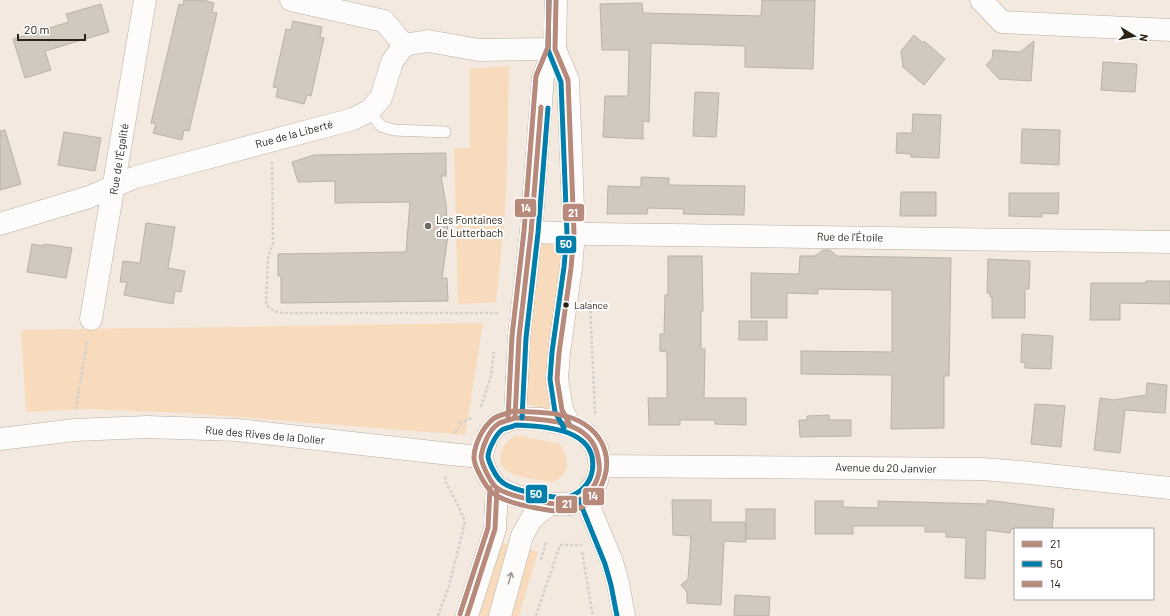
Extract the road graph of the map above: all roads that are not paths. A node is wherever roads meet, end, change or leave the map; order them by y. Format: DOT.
graph roads {
  1 [pos="145,0"];
  2 [pos="291,0"];
  3 [pos="556,0"];
  4 [pos="982,0"];
  5 [pos="1170,30"];
  6 [pos="404,46"];
  7 [pos="555,49"];
  8 [pos="368,112"];
  9 [pos="445,132"];
  10 [pos="114,186"];
  11 [pos="0,224"];
  12 [pos="531,232"];
  13 [pos="574,233"];
  14 [pos="1170,242"];
  15 [pos="91,318"];
  16 [pos="515,418"];
  17 [pos="570,425"];
  18 [pos="0,439"];
  19 [pos="481,457"];
  20 [pos="598,457"];
  21 [pos="497,488"];
  22 [pos="1170,488"];
  23 [pos="585,497"];
  24 [pos="550,504"];
  25 [pos="466,616"];
  26 [pos="500,616"];
  27 [pos="624,616"];
  1 -- 10 [label="street, Rue de l'Égalité"];
  2 -- 6 [label="street"];
  3 -- 7 [label="street"];
  4 -- 5 [label="street"];
  6 -- 7 [label="street"];
  6 -- 8 [label="street, Rue de la Liberté"];
  7 -- 12 [label="street"];
  7 -- 13 [label="street"];
  8 -- 9 [label="lane"];
  8 -- 10 [label="street, Rue de la Liberté"];
  10 -- 11 [label="street, Rue de la Liberté"];
  10 -- 15 [label="street, Rue de l'Égalité"];
  12 -- 13 [label="street, Rue de l'Étoile"];
  12 -- 16 [label="street"];
  13 -- 14 [label="street, Rue de l'Étoile"];
  13 -- 17 [label="street"];
  16 -- 17 [label="street"];
  16 -- 19 [label="street"];
  17 -- 20 [label="street"];
  18 -- 19 [label="street, Rue des Rives de la Doller"];
  19 -- 21 [label="street"];
  20 -- 22 [label="street, Avenue du 20 Janvier"];
  20 -- 23 [label="street"];
  21 -- 24 [label="street"];
  21 -- 25 [label="street"];
  23 -- 24 [label="street"];
  23 -- 27 [label="street"];
  26 -- 24 [label="street, one-way"];
}
